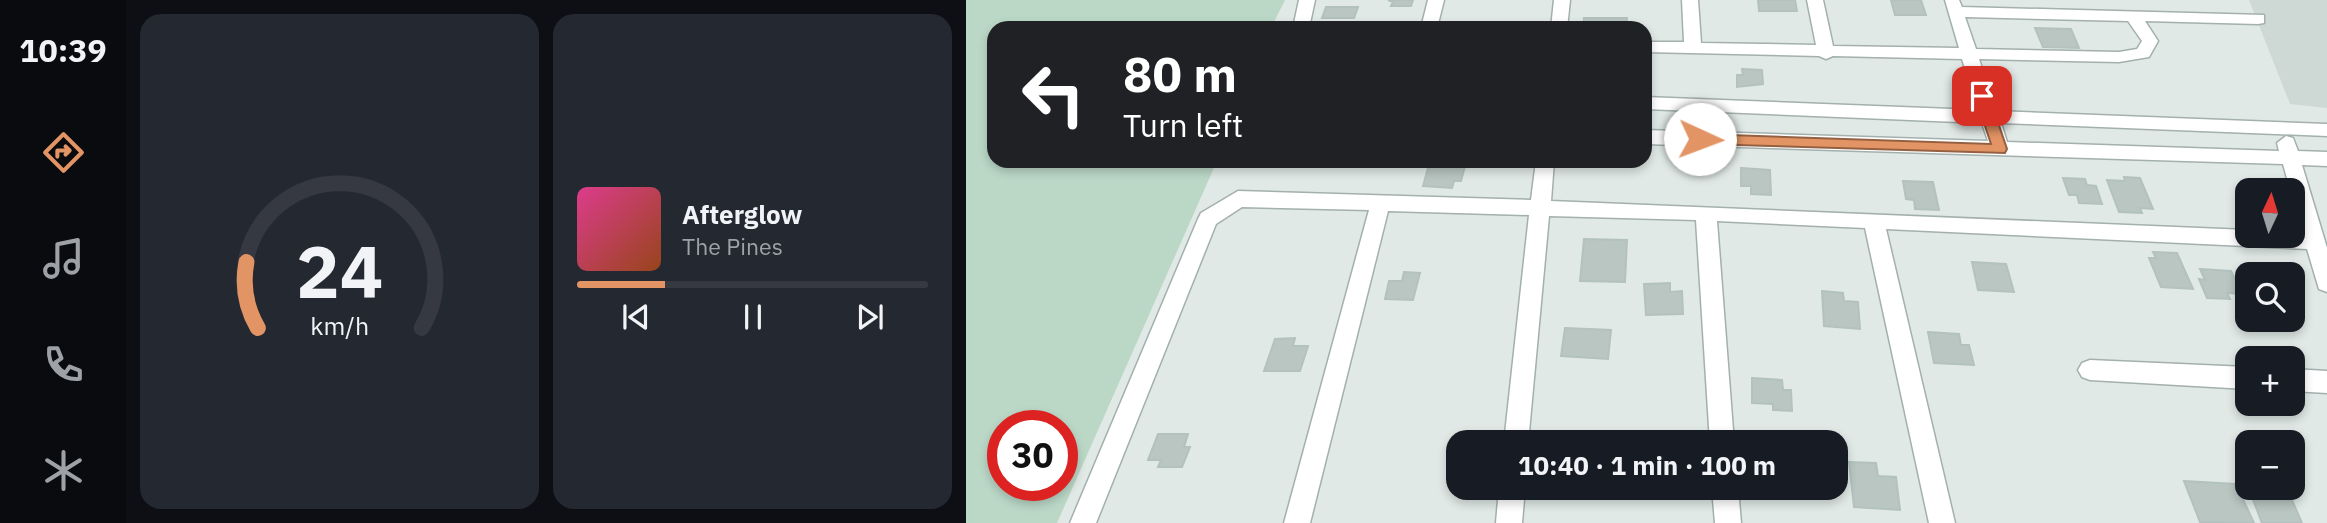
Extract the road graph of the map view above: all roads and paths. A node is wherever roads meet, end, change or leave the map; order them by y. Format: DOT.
graph roads {
  1 [pos="1307,0"];
  2 [pos="1436,0"];
  3 [pos="1562,0"];
  4 [pos="1690,0"];
  5 [pos="1815,0"];
  6 [pos="1953,6"];
  7 [pos="2133,16"];
  8 [pos="2258,19"];
  9 [pos="1302,21"];
  10 [pos="1431,21"];
  11 [pos="1560,21"];
  12 [pos="1652,47"];
  13 [pos="1693,48"];
  14 [pos="1826,54"];
  15 [pos="1968,55"];
  16 [pos="1652,103"];
  17 [pos="1989,116"];
  18 [pos="2283,127"];
  19 [pos="2327,130"];
  20 [pos="1652,137"];
  21 [pos="2000,149"];
  22 [pos="2288,156"];
  23 [pos="2327,159"];
  24 [pos="1544,168"];
  25 [pos="1381,201"];
  26 [pos="1538,206"];
  27 [pos="1706,213"];
  28 [pos="1874,221"];
  29 [pos="2313,241"];
  30 [pos="2327,284"];
  31 [pos="2090,370"];
  32 [pos="2235,377"];
  33 [pos="2305,381"];
  34 [pos="2327,382"];
  35 [pos="1517,430"];
  36 [pos="1721,430"];
  37 [pos="1511,500"];
  38 [pos="1727,500"];
  39 [pos="1083,523"];
  40 [pos="1297,523"];
  41 [pos="1508,523"];
  42 [pos="1728,523"];
  43 [pos="1942,523"];
  1 -- 9 [label="street"];
  2 -- 10 [label="street"];
  3 -- 11 [label="street"];
  4 -- 13 [label="street"];
  5 -- 14 [label="street"];
  6 -- 7 [label="street"];
  6 -- 15 [label="street"];
  7 -- 8 [label="street"];
  7 -- 15 [label="street"];
  12 -- 13 [label="street"];
  13 -- 14 [label="street"];
  14 -- 15 [label="street"];
  15 -- 17 [label="street"];
  16 -- 17 [label="street"];
  17 -- 18 [label="street"];
  17 -- 21 [label="street"];
  18 -- 19 [label="street"];
  18 -- 22 [label="street"];
  20 -- 21 [label="street"];
  21 -- 22 [label="street"];
  22 -- 23 [label="street"];
  22 -- 29 [label="street"];
  24 -- 26 [label="street"];
  25 -- 26 [label="street"];
  25 -- 39 [label="street"];
  25 -- 40 [label="street"];
  26 -- 27 [label="street"];
  26 -- 35 [label="street"];
  27 -- 28 [label="street"];
  27 -- 36 [label="street"];
  28 -- 29 [label="street"];
  28 -- 43 [label="street"];
  29 -- 30 [label="street"];
  31 -- 32 [label="street"];
  33 -- 34 [label="street"];
  37 -- 41 [label="street"];
  38 -- 42 [label="street"];
}
